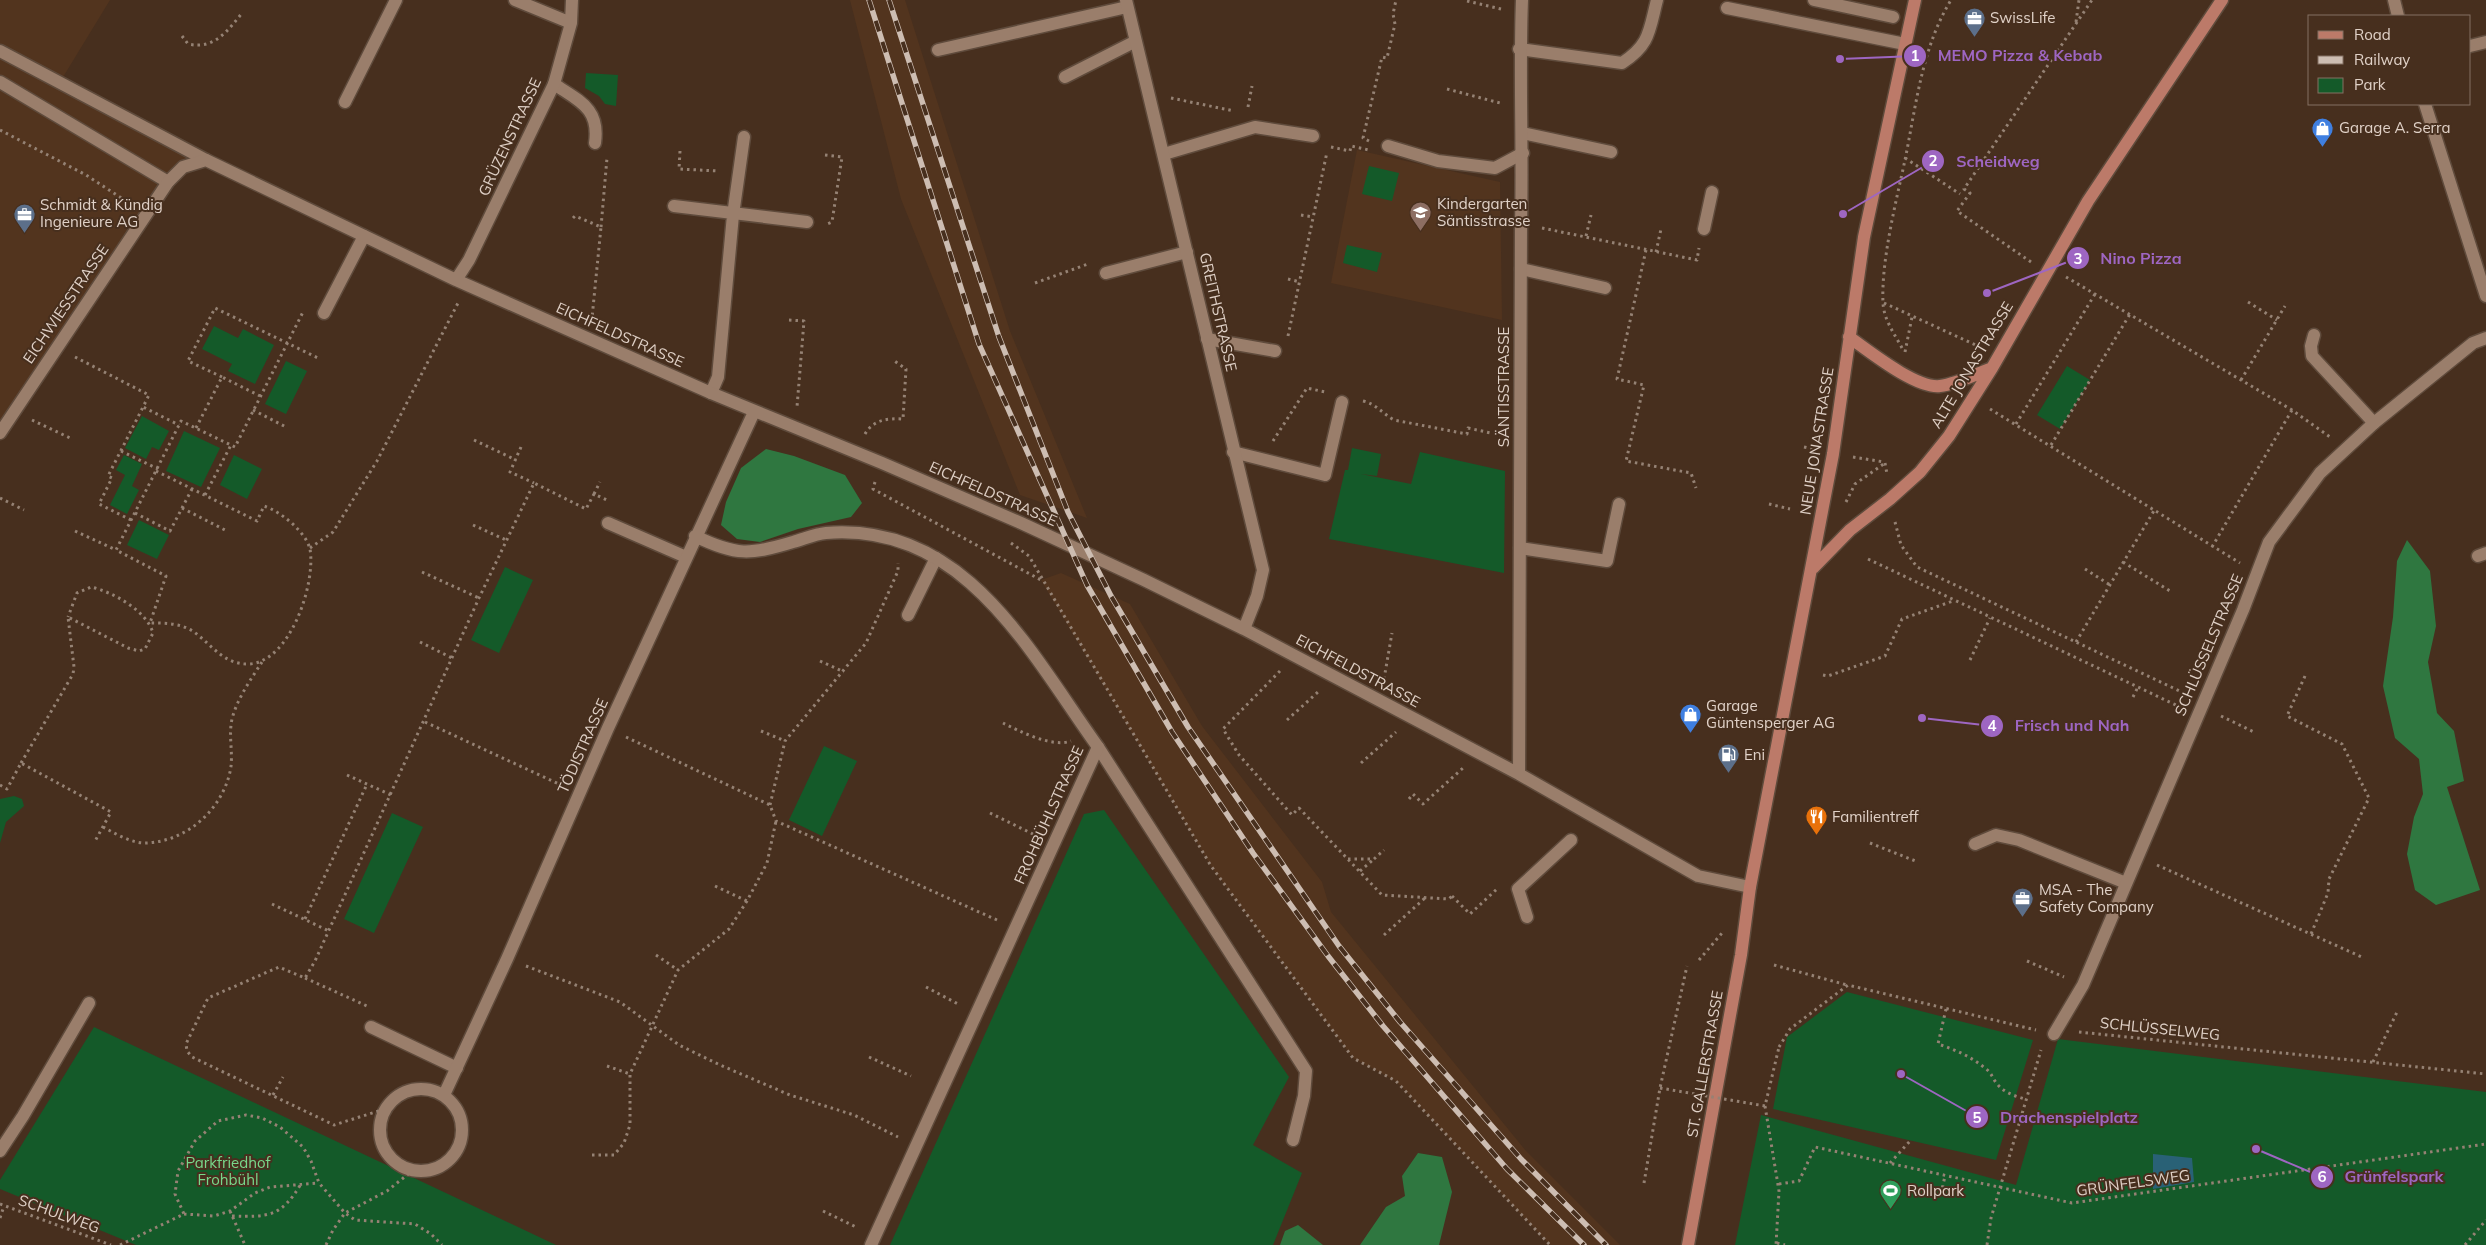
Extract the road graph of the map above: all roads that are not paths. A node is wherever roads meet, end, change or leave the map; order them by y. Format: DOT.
graph roads {
  1 [pos="396,0"];
  2 [pos="515,0"];
  3 [pos="572,0"];
  4 [pos="1522,0"];
  5 [pos="1657,0"];
  6 [pos="1814,0"];
  7 [pos="1915,0"];
  8 [pos="2222,0"];
  9 [pos="2394,0"];
  10 [pos="1127,4"];
  11 [pos="1728,8"];
  12 [pos="2398,15"];
  13 [pos="1893,17"];
  14 [pos="571,23"];
  15 [pos="1134,42"];
  16 [pos="2486,42"];
  17 [pos="1905,44"];
  18 [pos="2471,46"];
  19 [pos="1520,49"];
  20 [pos="0,50"];
  21 [pos="938,50"];
  22 [pos="1065,77"];
  23 [pos="0,82"];
  24 [pos="554,84"];
  25 [pos="345,102"];
  26 [pos="2424,105"];
  27 [pos="1522,133"];
  28 [pos="1313,136"];
  29 [pos="744,137"];
  30 [pos="595,142"];
  31 [pos="1384,146"];
  32 [pos="1611,152"];
  33 [pos="1523,153"];
  34 [pos="1164,154"];
  35 [pos="206,160"];
  36 [pos="168,182"];
  37 [pos="1712,192"];
  38 [pos="674,206"];
  39 [pos="733,215"];
  40 [pos="807,222"];
  41 [pos="1704,229"];
  42 [pos="364,236"];
  43 [pos="1187,252"];
  44 [pos="1521,270"];
  45 [pos="1106,273"];
  46 [pos="456,280"];
  47 [pos="1605,288"];
  48 [pos="2486,296"];
  49 [pos="324,313"];
  50 [pos="2314,335"];
  51 [pos="1849,337"];
  52 [pos="2486,338"];
  53 [pos="1207,339"];
  54 [pos="1275,351"];
  55 [pos="1992,368"];
  56 [pos="711,393"];
  57 [pos="1342,402"];
  58 [pos="754,412"];
  59 [pos="2374,423"];
  60 [pos="0,432"];
  61 [pos="1233,452"];
  62 [pos="1619,504"];
  63 [pos="608,523"];
  64 [pos="695,536"];
  65 [pos="1520,548"];
  66 [pos="686,557"];
  67 [pos="936,558"];
  68 [pos="1813,568"];
  69 [pos="908,616"];
  70 [pos="1244,629"];
  71 [pos="1098,747"];
  72 [pos="1519,774"];
  73 [pos="1571,840"];
  74 [pos="1975,844"];
  75 [pos="2126,883"];
  76 [pos="1750,887"];
  77 [pos="1527,917"];
  78 [pos="90,1003"];
  79 [pos="371,1027"];
  80 [pos="2054,1034"];
  81 [pos="457,1068"];
  82 [pos="444,1096"];
  83 [pos="1293,1140"];
  84 [pos="0,1150"];
  85 [pos="872,1240"];
  86 [pos="1688,1245"];
  1 -- 25 [label="street"];
  2 -- 14 [label="street"];
  3 -- 14 [label="street, GRÜZENSTRASSE"];
  4 -- 19 [label="street, SÄNTISSTRASSE"];
  5 -- 19 [label="street"];
  6 -- 13 [label="street"];
  7 -- 17 [label="main road, NEUE JONASTRASSE"];
  8 -- 55 [label="main road, ALTE JONASTRASSE"];
  9 -- 12 [label="street"];
  10 -- 15 [label="street, GREITHSTRASSE"];
  10 -- 21 [label="street"];
  11 -- 17 [label="street"];
  14 -- 24 [label="street, GRÜZENSTRASSE"];
  15 -- 22 [label="street"];
  15 -- 34 [label="street, GREITHSTRASSE"];
  16 -- 18 [label="street"];
  17 -- 51 [label="main road, NEUE JONASTRASSE"];
  19 -- 27 [label="street, SÄNTISSTRASSE"];
  20 -- 35 [label="street, EICHFELDSTRASSE"];
  23 -- 36 [label="street"];
  24 -- 30 [label="street"];
  24 -- 46 [label="street, GRÜZENSTRASSE"];
  26 -- 48 [label="street"];
  27 -- 32 [label="street"];
  27 -- 33 [label="street, SÄNTISSTRASSE"];
  28 -- 34 [label="street"];
  29 -- 39 [label="street"];
  31 -- 33 [label="street"];
  33 -- 44 [label="street, SÄNTISSTRASSE"];
  34 -- 43 [label="street, GREITHSTRASSE"];
  35 -- 36 [label="street, EICHWIESSTRASSE"];
  35 -- 42 [label="street, EICHFELDSTRASSE"];
  36 -- 60 [label="street, EICHWIESSTRASSE"];
  37 -- 41 [label="street"];
  38 -- 39 [label="street"];
  39 -- 40 [label="street"];
  39 -- 56 [label="street"];
  42 -- 46 [label="street, EICHFELDSTRASSE"];
  42 -- 49 [label="street"];
  43 -- 45 [label="street"];
  43 -- 53 [label="street, GREITHSTRASSE"];
  44 -- 47 [label="street"];
  44 -- 65 [label="street, SÄNTISSTRASSE"];
  46 -- 56 [label="street, EICHFELDSTRASSE"];
  50 -- 59 [label="street"];
  51 -- 55 [label="main road"];
  51 -- 68 [label="main road, NEUE JONASTRASSE"];
  52 -- 59 [label="street, SCHLÜSSELSTRASSE"];
  53 -- 54 [label="street"];
  53 -- 61 [label="street, GREITHSTRASSE"];
  55 -- 68 [label="main road, ALTE JONASTRASSE"];
  56 -- 58 [label="street, EICHFELDSTRASSE"];
  57 -- 61 [label="street"];
  58 -- 64 [label="street, TÖDISTRASSE"];
  58 -- 70 [label="street, EICHFELDSTRASSE"];
  59 -- 75 [label="street, SCHLÜSSELSTRASSE"];
  61 -- 70 [label="street, GREITHSTRASSE"];
  62 -- 65 [label="street"];
  63 -- 66 [label="street"];
  64 -- 66 [label="street, TÖDISTRASSE"];
  64 -- 67 [label="street, FROHBÜHLSTRASSE"];
  65 -- 72 [label="street, SÄNTISSTRASSE"];
  66 -- 81 [label="street, TÖDISTRASSE"];
  67 -- 69 [label="street"];
  67 -- 71 [label="street, FROHBÜHLSTRASSE"];
  68 -- 76 [label="main road, NEUE JONASTRASSE"];
  70 -- 72 [label="street, EICHFELDSTRASSE"];
  71 -- 83 [label="street"];
  71 -- 85 [label="street, FROHBÜHLSTRASSE"];
  72 -- 76 [label="street, EICHFELDSTRASSE"];
  73 -- 77 [label="street"];
  74 -- 75 [label="street"];
  75 -- 80 [label="street, SCHLÜSSELSTRASSE"];
  76 -- 86 [label="main road, ST. GALLERSTRASSE"];
  78 -- 84 [label="street"];
  79 -- 81 [label="street"];
  81 -- 82 [label="street, TÖDISTRASSE"];
  82 -- 82 [label="street"];
}
